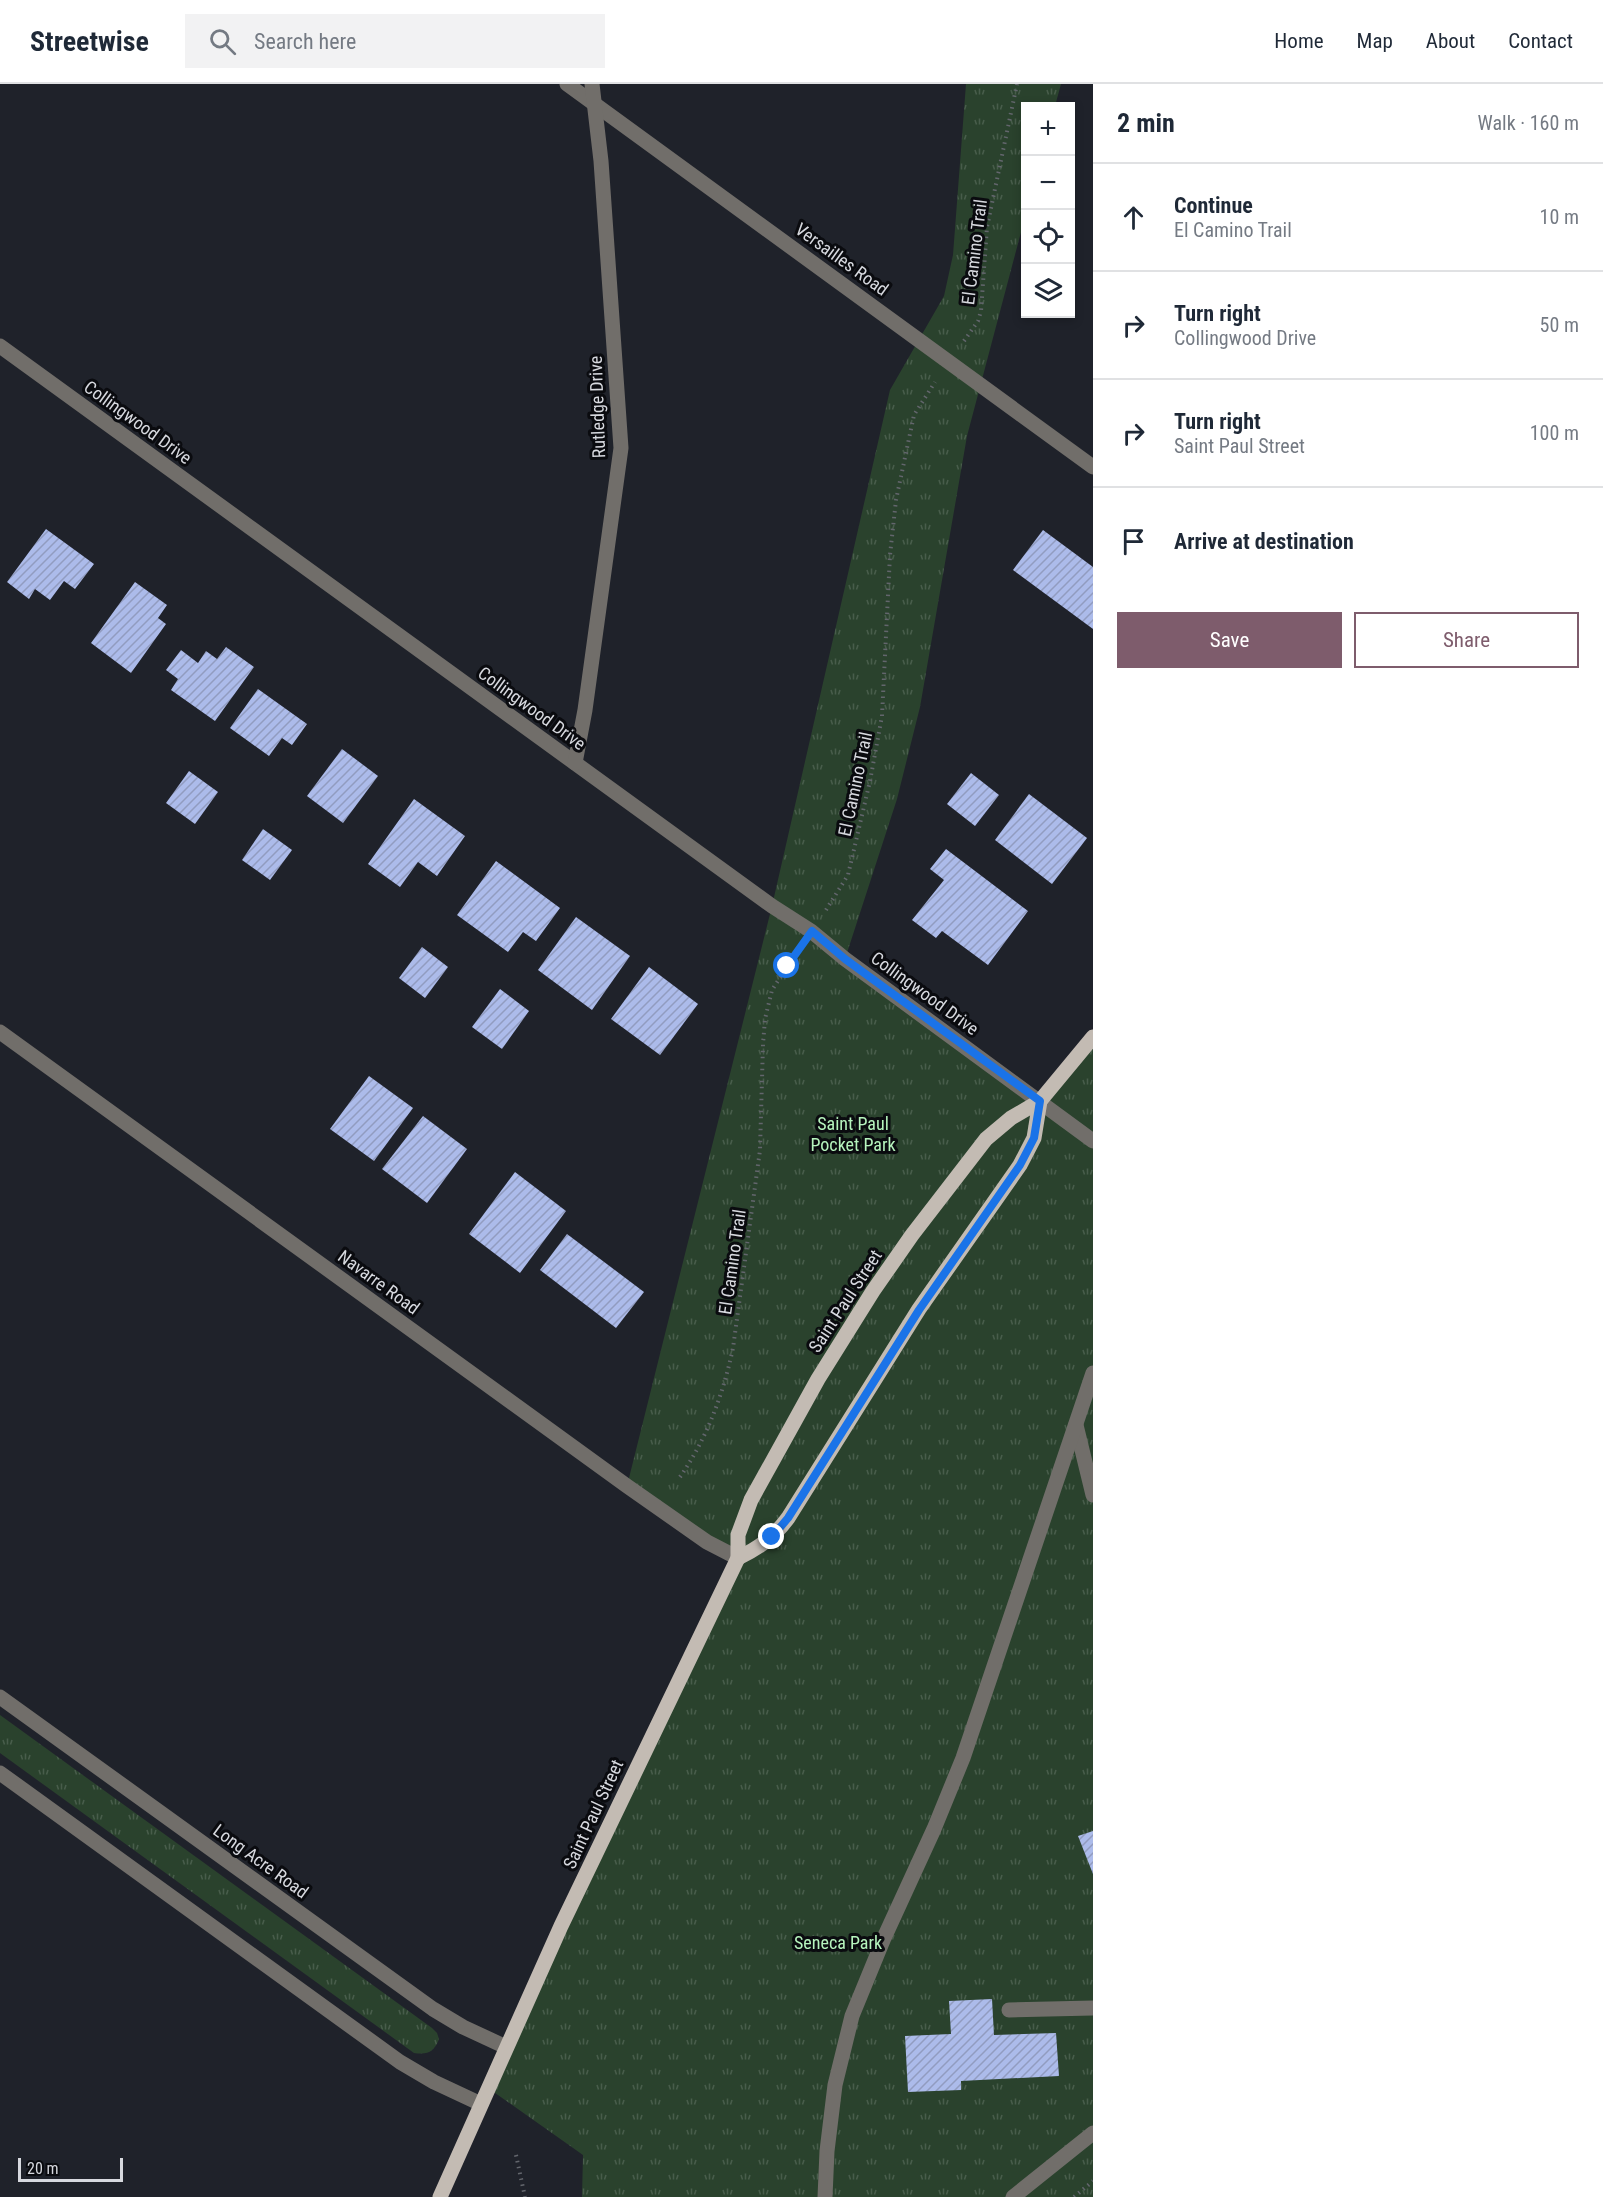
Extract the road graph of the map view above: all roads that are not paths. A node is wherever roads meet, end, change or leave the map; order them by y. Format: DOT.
graph roads {
  1 [pos="567,84"];
  2 [pos="592,84"];
  3 [pos="595,103"];
  4 [pos="0,346"];
  5 [pos="1093,466"];
  6 [pos="575,763"];
  7 [pos="0,1032"];
  8 [pos="1093,1037"];
  9 [pos="1040,1101"];
  10 [pos="1093,1141"];
  11 [pos="1093,1373"];
  12 [pos="1076,1425"];
  13 [pos="1093,1495"];
  14 [pos="738,1558"];
  15 [pos="0,1698"];
  16 [pos="0,1773"];
  17 [pos="1093,2008"];
  18 [pos="1009,2010"];
  19 [pos="506,2047"];
  20 [pos="481,2104"];
  21 [pos="1093,2133"];
  22 [pos="440,2197"];
  23 [pos="825,2197"];
  24 [pos="1012,2197"];
  1 -- 3 [label="street, Versailles Road"];
  2 -- 3 [label="street, Rutledge Drive"];
  3 -- 5 [label="street, Versailles Road"];
  3 -- 6 [label="street, Rutledge Drive"];
  4 -- 6 [label="street, Collingwood Drive"];
  6 -- 9 [label="street, Collingwood Drive"];
  7 -- 14 [label="street, Navarre Road"];
  8 -- 9 [label="main road, Saint Paul Street"];
  9 -- 10 [label="street, Collingwood Drive"];
  9 -- 14 [label="main road"];
  9 -- 14 [label="main road, Saint Paul Street"];
  11 -- 12 [label="street"];
  12 -- 13 [label="street"];
  12 -- 23 [label="street"];
  14 -- 19 [label="main road, Saint Paul Street"];
  15 -- 19 [label="street, Long Acre Road"];
  16 -- 20 [label="street"];
  17 -- 18 [label="street"];
  19 -- 20 [label="main road, Saint Paul Street"];
  20 -- 22 [label="main road, Saint Paul Street"];
  21 -- 24 [label="street"];
}
